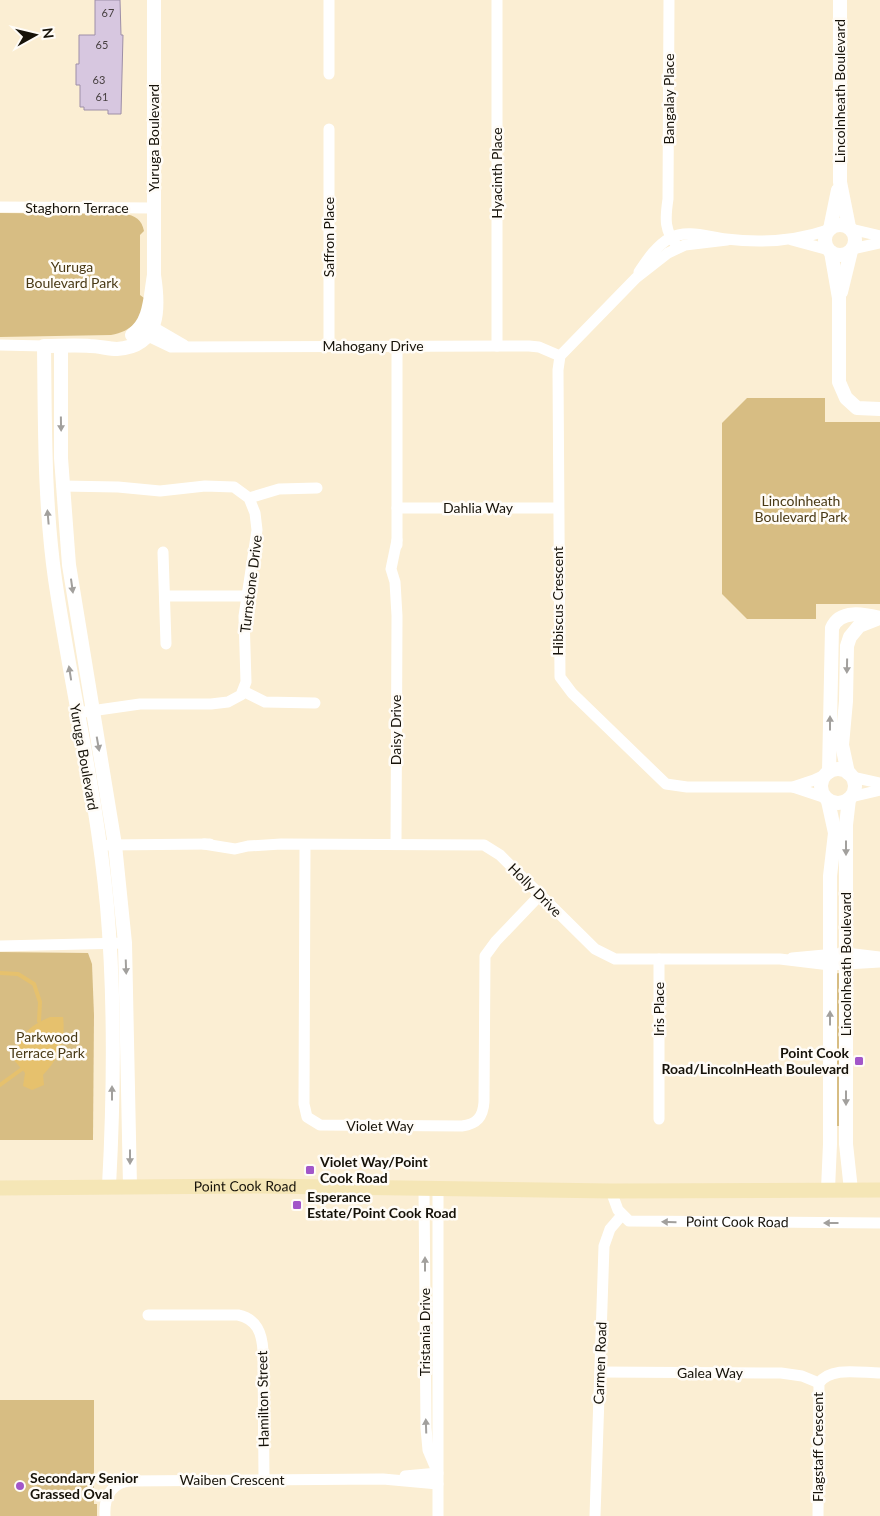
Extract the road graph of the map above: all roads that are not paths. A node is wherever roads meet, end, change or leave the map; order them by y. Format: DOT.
graph roads {
  1 [pos="154,0"];
  2 [pos="329,0"];
  3 [pos="497,0"];
  4 [pos="670,0"];
  5 [pos="840,0"];
  6 [pos="329,74"];
  7 [pos="329,129"];
  8 [pos="840,182"];
  9 [pos="0,207"];
  10 [pos="154,208"];
  11 [pos="850,228"];
  12 [pos="829,229"];
  13 [pos="880,236"];
  14 [pos="675,240"];
  15 [pos="791,240"];
  16 [pos="880,243"];
  17 [pos="852,250"];
  18 [pos="830,251"];
  19 [pos="840,298"];
  20 [pos="147,329"];
  21 [pos="0,345"];
  22 [pos="44,346"];
  23 [pos="61,346"];
  24 [pos="328,346"];
  25 [pos="396,346"];
  26 [pos="497,346"];
  27 [pos="560,356"];
  28 [pos="880,409"];
  29 [pos="62,486"];
  30 [pos="317,488"];
  31 [pos="249,498"];
  32 [pos="397,508"];
  33 [pos="558,508"];
  34 [pos="164,552"];
  35 [pos="166,596"];
  36 [pos="247,596"];
  37 [pos="880,618"];
  38 [pos="832,628"];
  39 [pos="850,637"];
  40 [pos="166,644"];
  41 [pos="243,691"];
  42 [pos="315,703"];
  43 [pos="92,710"];
  44 [pos="77,713"];
  45 [pos="828,773"];
  46 [pos="850,775"];
  47 [pos="880,783"];
  48 [pos="793,787"];
  49 [pos="880,790"];
  50 [pos="850,798"];
  51 [pos="827,799"];
  52 [pos="396,844"];
  53 [pos="115,845"];
  54 [pos="305,845"];
  55 [pos="99,846"];
  56 [pos="540,895"];
  57 [pos="126,943"];
  58 [pos="109,944"];
  59 [pos="0,946"];
  60 [pos="880,957"];
  61 [pos="659,959"];
  62 [pos="830,959"];
  63 [pos="846,959"];
  64 [pos="880,962"];
  65 [pos="659,1119"];
  66 [pos="109,1186"];
  67 [pos="130,1186"];
  68 [pos="0,1188"];
  69 [pos="431,1189"];
  70 [pos="828,1189"];
  71 [pos="851,1190"];
  72 [pos="880,1190"];
  73 [pos="610,1191"];
  74 [pos="622,1215"];
  75 [pos="880,1223"];
  76 [pos="148,1315"];
  77 [pos="600,1372"];
  78 [pos="880,1373"];
  79 [pos="818,1383"];
  80 [pos="438,1478"];
  81 [pos="264,1480"];
  82 [pos="105,1516"];
  83 [pos="438,1516"];
  84 [pos="595,1516"];
  85 [pos="818,1516"];
  1 -- 10 [label="street, Yuruga Boulevard"];
  2 -- 6 [label="street"];
  3 -- 26 [label="street, Hyacinth Place"];
  4 -- 14 [label="street, Bangalay Place"];
  5 -- 8 [label="street, Lincolnheath Boulevard"];
  7 -- 24 [label="street, Saffron Place"];
  8 -- 11 [label="street, Lincolnheath Boulevard"];
  8 -- 12 [label="street, Lincolnheath Boulevard"];
  9 -- 10 [label="street, Staghorn Terrace"];
  10 -- 20 [label="street, Yuruga Boulevard"];
  11 -- 12 [label="street"];
  11 -- 13 [label="street"];
  11 -- 17 [label="street"];
  12 -- 15 [label="street"];
  12 -- 18 [label="street"];
  14 -- 15 [label="street"];
  14 -- 27 [label="street"];
  15 -- 18 [label="street"];
  16 -- 17 [label="street"];
  17 -- 18 [label="street"];
  17 -- 19 [label="street"];
  18 -- 19 [label="street"];
  19 -- 28 [label="street"];
  20 -- 23 [label="street"];
  20 -- 24 [label="street, Mahogany Drive"];
  21 -- 22 [label="street"];
  22 -- 23 [label="street"];
  44 -- 22 [label="street, Yuruga Boulevard, one-way"];
  23 -- 29 [label="street, Yuruga Boulevard, one-way"];
  24 -- 25 [label="street, Mahogany Drive"];
  25 -- 26 [label="street, Mahogany Drive"];
  25 -- 32 [label="street, Daisy Drive"];
  26 -- 27 [label="street, Mahogany Drive"];
  27 -- 33 [label="street, Hibiscus Crescent"];
  29 -- 31 [label="street"];
  29 -- 43 [label="street, Yuruga Boulevard, one-way"];
  30 -- 31 [label="street"];
  31 -- 36 [label="street, Turnstone Drive"];
  32 -- 33 [label="street, Dahlia Way"];
  32 -- 52 [label="street, Daisy Drive"];
  33 -- 48 [label="street, Hibiscus Crescent"];
  34 -- 35 [label="street"];
  35 -- 36 [label="street"];
  35 -- 40 [label="street"];
  36 -- 41 [label="street, Turnstone Drive"];
  37 -- 38 [label="street"];
  37 -- 39 [label="street"];
  38 -- 39 [label="street"];
  45 -- 38 [label="street, one-way"];
  39 -- 46 [label="street, one-way"];
  41 -- 42 [label="street"];
  41 -- 43 [label="street"];
  43 -- 44 [label="street"];
  43 -- 53 [label="street, Yuruga Boulevard, one-way"];
  44 -- 55 [label="street, Yuruga Boulevard"];
  45 -- 46 [label="street"];
  45 -- 48 [label="street, Hibiscus Crescent"];
  45 -- 51 [label="street"];
  46 -- 47 [label="street"];
  46 -- 50 [label="street"];
  48 -- 51 [label="street, Hibiscus Crescent"];
  49 -- 50 [label="street"];
  50 -- 51 [label="street"];
  50 -- 63 [label="street, Lincolnheath Boulevard, one-way"];
  51 -- 62 [label="street, Lincolnheath Boulevard"];
  52 -- 54 [label="street, Holly Drive"];
  52 -- 56 [label="street, Holly Drive"];
  53 -- 54 [label="street, Holly Drive"];
  53 -- 55 [label="street, Holly Drive"];
  53 -- 57 [label="street, Yuruga Boulevard"];
  54 -- 56 [label="street, Violet Way"];
  55 -- 58 [label="street, Yuruga Boulevard"];
  56 -- 61 [label="street, Holly Drive"];
  57 -- 58 [label="street"];
  57 -- 67 [label="street, Yuruga Boulevard, one-way"];
  58 -- 59 [label="street"];
  66 -- 58 [label="street, Yuruga Boulevard, one-way"];
  60 -- 63 [label="street"];
  61 -- 62 [label="street, Holly Drive"];
  61 -- 65 [label="street, Iris Place"];
  62 -- 63 [label="street, Holly Drive"];
  70 -- 62 [label="street, Lincolnheath Boulevard, one-way"];
  63 -- 64 [label="street"];
  63 -- 71 [label="street, Lincolnheath Boulevard, one-way"];
  66 -- 67 [label="main road, Point Cook Road"];
  66 -- 68 [label="main road, Point Cook Road"];
  67 -- 69 [label="main road, Point Cook Road"];
  69 -- 73 [label="main road, Point Cook Road"];
  69 -- 80 [label="street, Tristania Drive"];
  70 -- 71 [label="main road, Point Cook Road"];
  70 -- 73 [label="main road, Point Cook Road"];
  71 -- 72 [label="main road, Point Cook Road"];
  73 -- 74 [label="street"];
  75 -- 74 [label="street, Point Cook Road, one-way"];
  74 -- 77 [label="street, Carmen Road"];
  76 -- 81 [label="street, Hamilton Street"];
  77 -- 79 [label="street, Galea Way"];
  77 -- 84 [label="street, Carmen Road"];
  78 -- 79 [label="street, Flagstaff Crescent"];
  79 -- 85 [label="street, Flagstaff Crescent"];
  80 -- 81 [label="street, Waiben Crescent"];
  80 -- 83 [label="street, Tristania Drive"];
  81 -- 82 [label="street, Waiben Crescent"];
}
